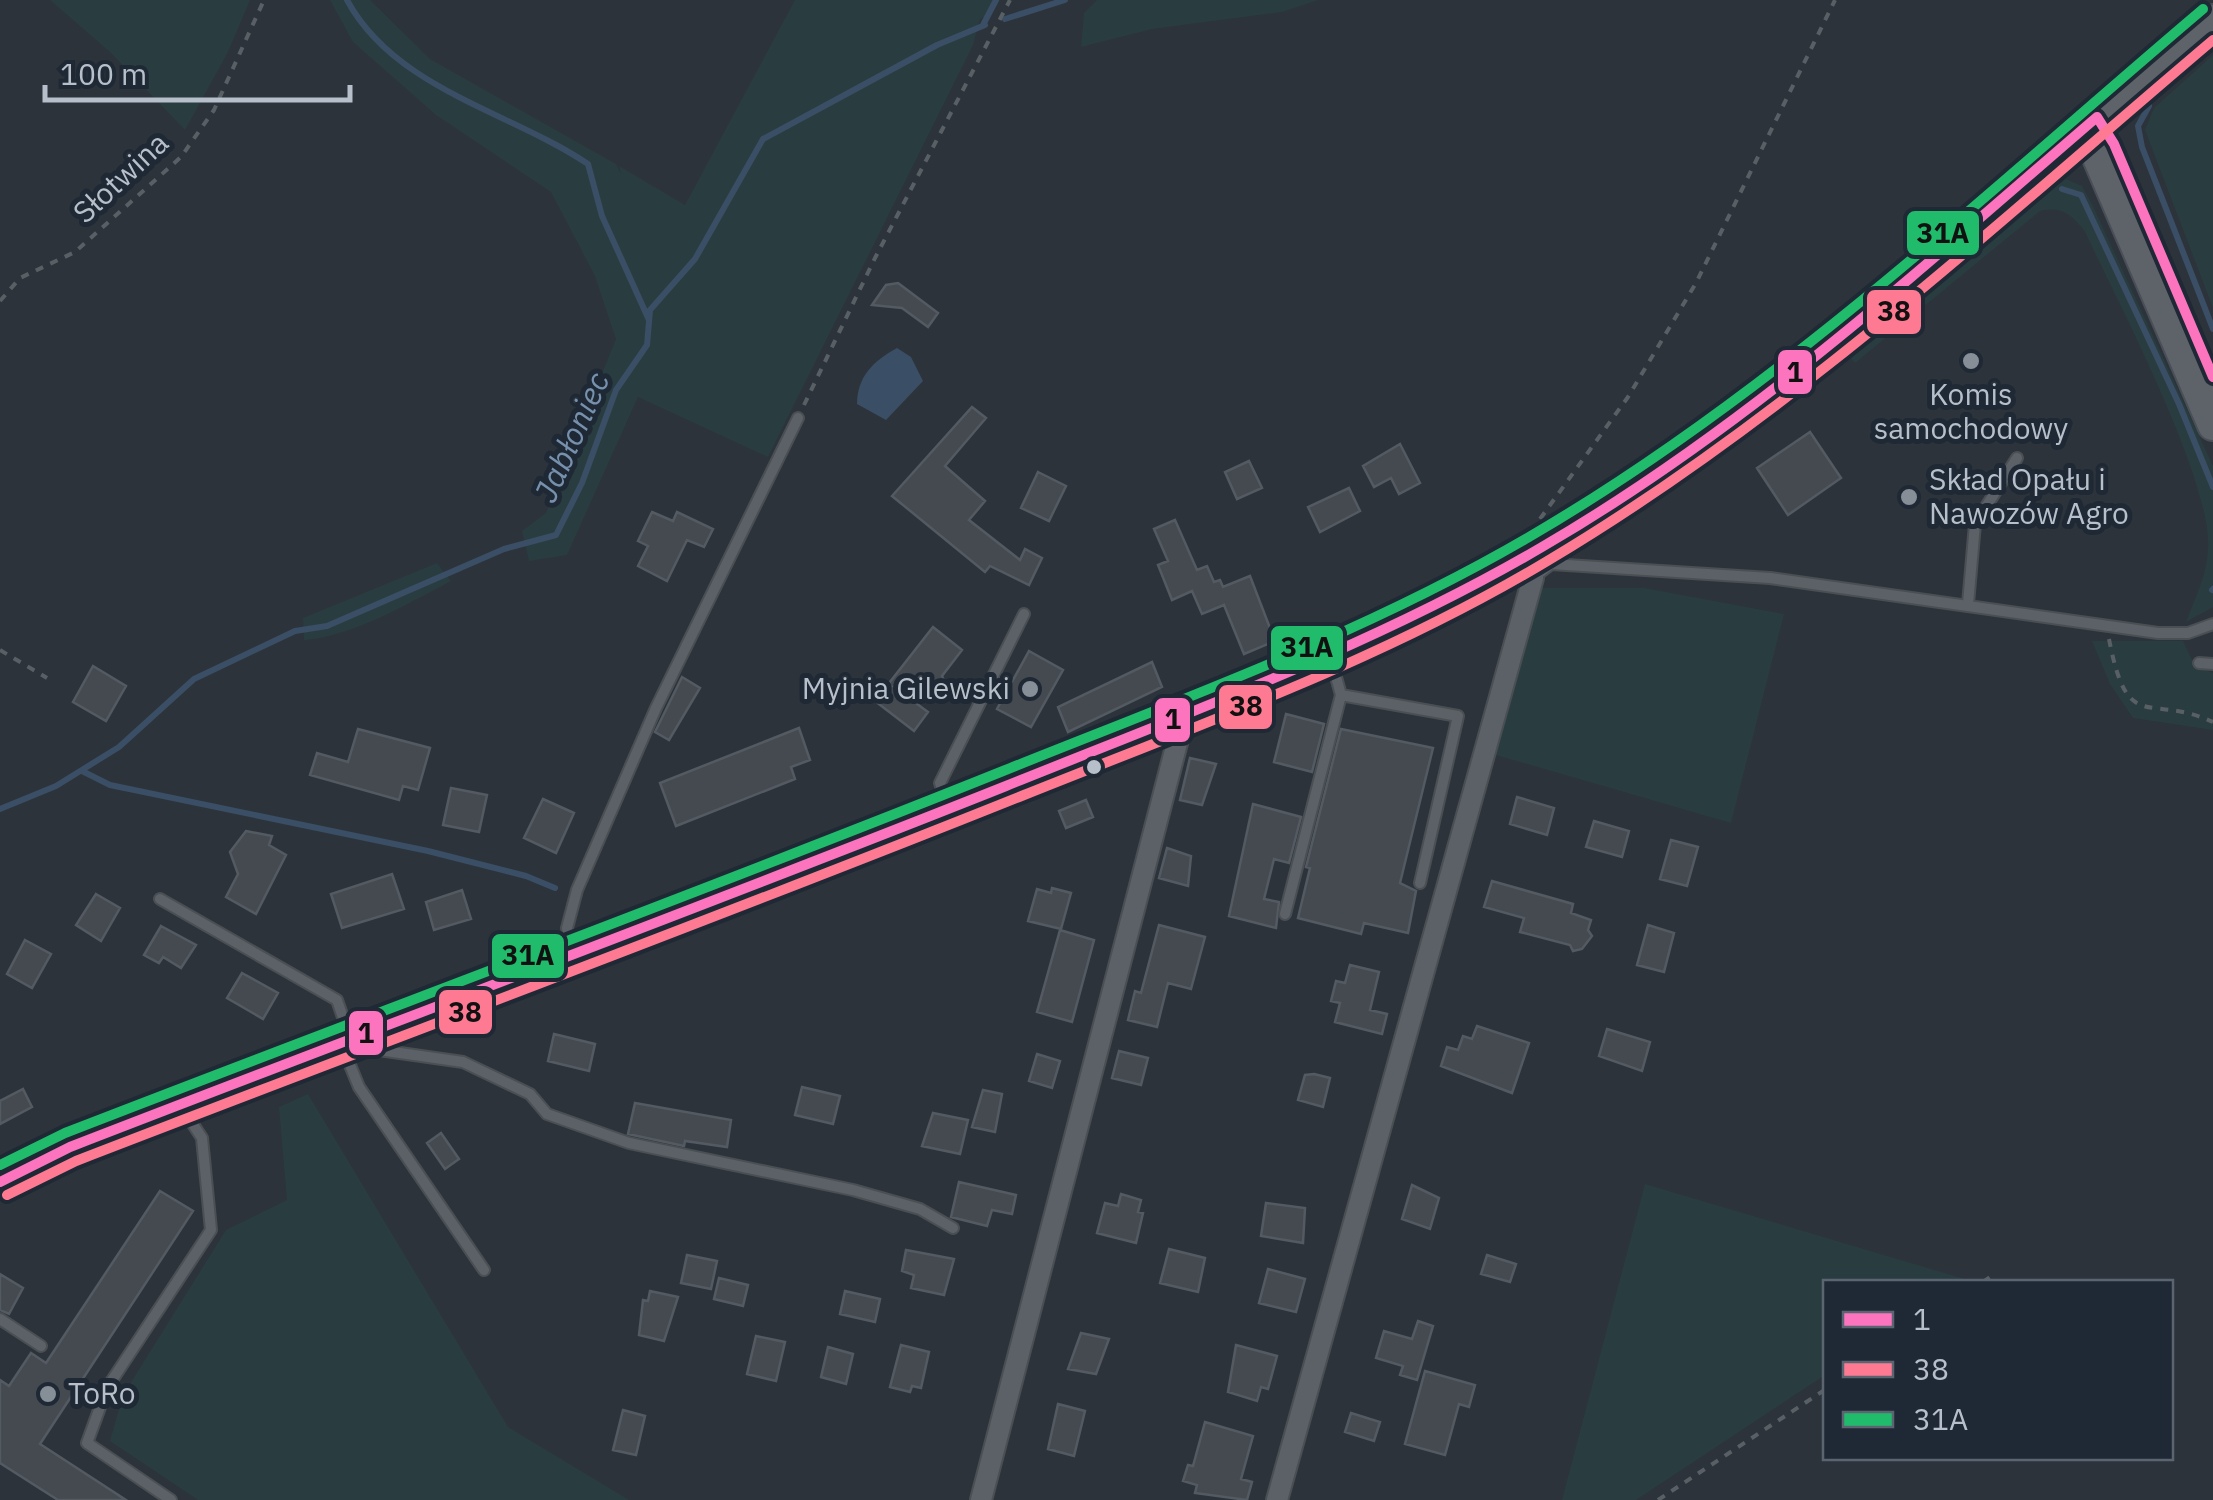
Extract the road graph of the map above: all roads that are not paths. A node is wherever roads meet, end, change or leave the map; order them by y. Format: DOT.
graph roads {
  1 [pos="2213,20"];
  2 [pos="2089,124"];
  3 [pos="2213,377"];
  4 [pos="798,418"];
  5 [pos="2213,425"];
  6 [pos="2016,458"];
  7 [pos="1532,562"];
  8 [pos="1968,604"];
  9 [pos="1024,614"];
  10 [pos="2213,624"];
  11 [pos="1330,654"];
  12 [pos="2199,663"];
  13 [pos="2213,664"];
  14 [pos="1342,694"];
  15 [pos="1172,720"];
  16 [pos="948,810"];
  17 [pos="1420,883"];
  18 [pos="160,899"];
  19 [pos="1285,914"];
  20 [pos="573,955"];
  21 [pos="352,1038"];
  22 [pos="181,1104"];
  23 [pos="0,1182"];
  24 [pos="953,1228"];
  25 [pos="484,1270"];
  26 [pos="0,1319"];
  27 [pos="41,1346"];
  28 [pos="171,1500"];
  29 [pos="981,1500"];
  30 [pos="1277,1500"];
  1 -- 2 [label="main road"];
  2 -- 3 [label="main road"];
  2 -- 5 [label="main road"];
  2 -- 7 [label="main road"];
  4 -- 20 [label="lane"];
  6 -- 8 [label="lane"];
  7 -- 8 [label="lane"];
  7 -- 11 [label="main road"];
  7 -- 30 [label="street"];
  8 -- 10 [label="lane"];
  9 -- 16 [label="lane"];
  11 -- 14 [label="lane"];
  11 -- 15 [label="main road"];
  12 -- 13 [label="lane"];
  14 -- 17 [label="lane"];
  14 -- 19 [label="lane"];
  15 -- 16 [label="main road"];
  15 -- 29 [label="street"];
  16 -- 20 [label="main road"];
  18 -- 21 [label="lane"];
  20 -- 21 [label="main road"];
  21 -- 22 [label="main road"];
  21 -- 24 [label="lane"];
  21 -- 25 [label="lane"];
  22 -- 23 [label="main road"];
  22 -- 28 [label="lane"];
  26 -- 27 [label="lane"];
}
